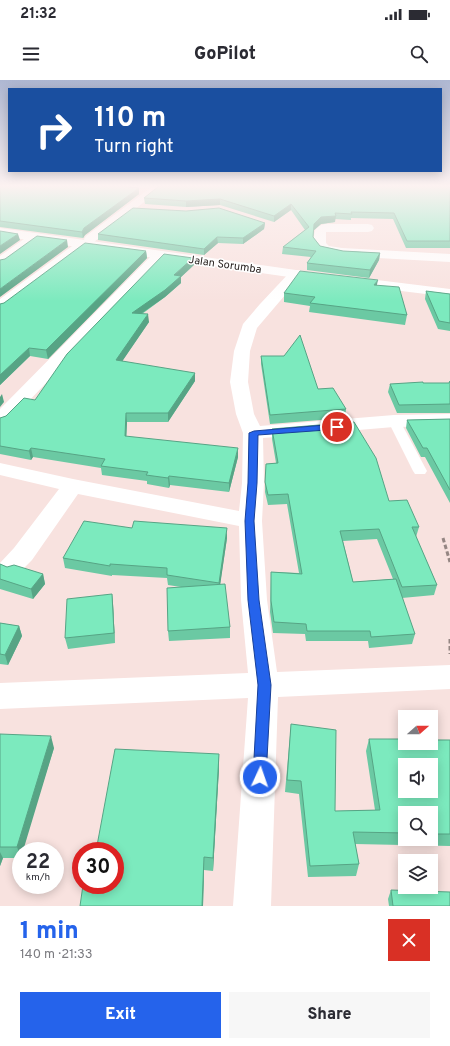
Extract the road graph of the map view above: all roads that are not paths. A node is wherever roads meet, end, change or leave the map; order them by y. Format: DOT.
graph roads {
  1 [pos="109,225"];
  2 [pos="0,227"];
  3 [pos="368,228"];
  4 [pos="0,232"];
  5 [pos="35,237"];
  6 [pos="86,242"];
  7 [pos="160,255"];
  8 [pos="450,258"];
  9 [pos="220,260"];
  10 [pos="0,262"];
  11 [pos="296,274"];
  12 [pos="450,286"];
  13 [pos="450,293"];
  14 [pos="0,306"];
  15 [pos="0,420"];
  16 [pos="450,420"];
  17 [pos="394,421"];
  18 [pos="254,433"];
  19 [pos="0,469"];
  20 [pos="420,471"];
  21 [pos="73,486"];
  22 [pos="250,521"];
  23 [pos="10,567"];
  24 [pos="450,677"];
  25 [pos="264,685"];
  26 [pos="0,696"];
  27 [pos="252,906"];
  1 -- 6 [label="street"];
  2 -- 6 [label="street, Jalan Sorumba"];
  3 -- 8 [label="street"];
  4 -- 5 [label="street, Jalan Sorumba"];
  5 -- 6 [label="street, Jalan Sorumba"];
  5 -- 10 [label="street"];
  6 -- 7 [label="street, Jalan Sorumba"];
  6 -- 9 [label="street, Jalan Sorumba"];
  6 -- 14 [label="street"];
  7 -- 9 [label="street, Jalan Sorumba"];
  7 -- 15 [label="street"];
  9 -- 11 [label="street, Jalan Sorumba"];
  9 -- 12 [label="street, Jalan Sorumba"];
  11 -- 13 [label="street, Jalan Sorumba"];
  11 -- 18 [label="street"];
  16 -- 17 [label="street"];
  17 -- 18 [label="street"];
  17 -- 20 [label="lane"];
  18 -- 22 [label="street"];
  19 -- 21 [label="street"];
  21 -- 22 [label="street"];
  21 -- 23 [label="street"];
  22 -- 25 [label="street"];
  24 -- 25 [label="street"];
  25 -- 26 [label="street"];
  25 -- 27 [label="street"];
}
